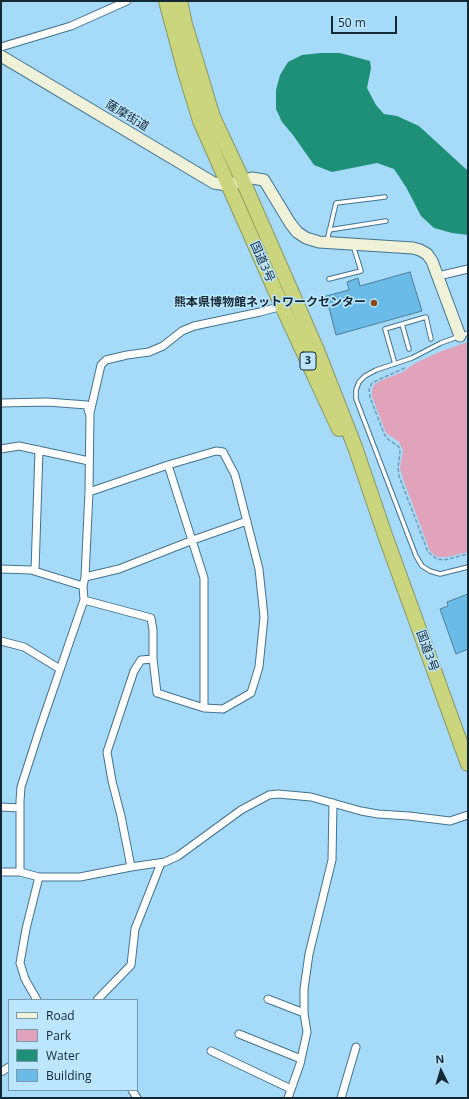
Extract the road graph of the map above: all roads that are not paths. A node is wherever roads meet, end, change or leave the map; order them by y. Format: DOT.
graph roads {
  1 [pos="127,1"];
  2 [pos="166,1"];
  3 [pos="180,1"];
  4 [pos="1,47"];
  5 [pos="1,56"];
  6 [pos="243,181"];
  7 [pos="227,185"];
  8 [pos="385,197"];
  9 [pos="386,221"];
  10 [pos="330,230"];
  11 [pos="326,242"];
  12 [pos="353,244"];
  13 [pos="468,269"];
  14 [pos="438,276"];
  15 [pos="329,278"];
  16 [pos="282,306"];
  17 [pos="402,324"];
  18 [pos="464,335"];
  19 [pos="432,339"];
  20 [pos="409,349"];
  21 [pos="395,364"];
  22 [pos="1,402"];
  23 [pos="90,413"];
  24 [pos="1,449"];
  25 [pos="39,450"];
  26 [pos="89,461"];
  27 [pos="168,465"];
  28 [pos="89,492"];
  29 [pos="247,521"];
  30 [pos="386,538"];
  31 [pos="193,540"];
  32 [pos="468,567"];
  33 [pos="1,569"];
  34 [pos="35,571"];
  35 [pos="85,577"];
  36 [pos="83,586"];
  37 [pos="84,600"];
  38 [pos="1,641"];
  39 [pos="153,659"];
  40 [pos="60,669"];
  41 [pos="204,708"];
  42 [pos="468,764"];
  43 [pos="333,802"];
  44 [pos="1,807"];
  45 [pos="20,808"];
  46 [pos="468,815"];
  47 [pos="161,863"];
  48 [pos="131,867"];
  49 [pos="1,872"];
  50 [pos="20,872"];
  51 [pos="39,877"];
  52 [pos="36,999"];
  53 [pos="98,999"];
  54 [pos="268,999"];
  55 [pos="304,1013"];
  56 [pos="239,1034"];
  57 [pos="356,1047"];
  58 [pos="211,1051"];
  59 [pos="301,1059"];
  60 [pos="291,1090"];
  61 [pos="288,1098"];
  62 [pos="341,1098"];
  1 -- 4 [label="street"];
  2 -- 7 [label="highway, 国道3号 / 3"];
  3 -- 6 [label="highway, 国道3号 / 3"];
  5 -- 7 [label="street, 薩摩街道"];
  6 -- 7 [label="street"];
  6 -- 11 [label="street"];
  6 -- 30 [label="highway, 国道3号 / 3"];
  7 -- 16 [label="highway, 国道3号 / 3"];
  8 -- 10 [label="lane"];
  9 -- 10 [label="lane"];
  10 -- 11 [label="lane"];
  11 -- 12 [label="street"];
  12 -- 14 [label="street"];
  12 -- 15 [label="lane"];
  13 -- 14 [label="street"];
  14 -- 18 [label="street"];
  16 -- 23 [label="street"];
  16 -- 30 [label="highway, 国道3号 / 3"];
  17 -- 19 [label="lane"];
  17 -- 20 [label="lane"];
  17 -- 21 [label="lane"];
  18 -- 21 [label="lane"];
  21 -- 32 [label="lane"];
  22 -- 23 [label="street"];
  23 -- 26 [label="street"];
  24 -- 25 [label="street"];
  25 -- 26 [label="street"];
  25 -- 34 [label="street"];
  26 -- 28 [label="street"];
  27 -- 28 [label="street"];
  27 -- 29 [label="street"];
  27 -- 31 [label="street"];
  28 -- 35 [label="street"];
  29 -- 31 [label="street"];
  29 -- 41 [label="street"];
  30 -- 42 [label="highway, 国道3号 / 3"];
  31 -- 35 [label="street"];
  31 -- 41 [label="street"];
  33 -- 34 [label="street"];
  34 -- 36 [label="street"];
  35 -- 36 [label="street"];
  36 -- 37 [label="street"];
  37 -- 39 [label="street"];
  37 -- 40 [label="street"];
  38 -- 40 [label="street"];
  39 -- 41 [label="street"];
  39 -- 48 [label="street"];
  40 -- 45 [label="street"];
  43 -- 46 [label="street"];
  43 -- 47 [label="street"];
  43 -- 55 [label="street"];
  44 -- 45 [label="street"];
  45 -- 50 [label="street"];
  47 -- 48 [label="street"];
  47 -- 53 [label="street"];
  48 -- 51 [label="street"];
  49 -- 50 [label="street"];
  50 -- 51 [label="street"];
  51 -- 52 [label="street"];
  54 -- 55 [label="street"];
  55 -- 59 [label="street"];
  56 -- 59 [label="street"];
  57 -- 62 [label="street"];
  58 -- 60 [label="street"];
  59 -- 60 [label="street"];
  60 -- 61 [label="street"];
}
